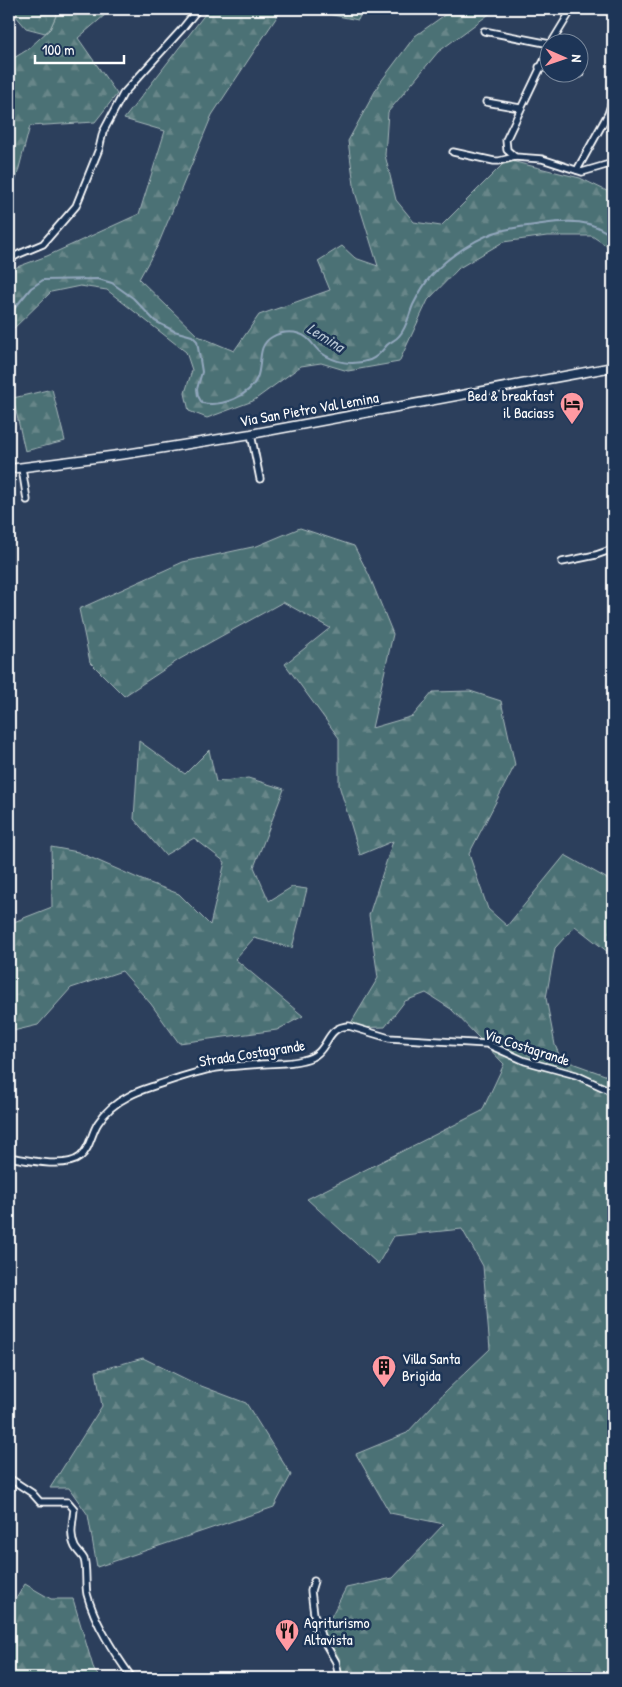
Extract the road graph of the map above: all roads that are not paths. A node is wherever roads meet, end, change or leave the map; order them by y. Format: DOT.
graph roads {
  1 [pos="198,9"];
  2 [pos="572,9"];
  3 [pos="484,31"];
  4 [pos="558,32"];
  5 [pos="540,43"];
  6 [pos="539,67"];
  7 [pos="613,99"];
  8 [pos="486,102"];
  9 [pos="520,108"];
  10 [pos="453,152"];
  11 [pos="515,157"];
  12 [pos="613,162"];
  13 [pos="577,170"];
  14 [pos="9,260"];
  15 [pos="613,367"];
  16 [pos="251,434"];
  17 [pos="22,468"];
  18 [pos="9,469"];
  19 [pos="260,479"];
  20 [pos="27,500"];
  21 [pos="613,549"];
  22 [pos="562,562"];
  23 [pos="399,1039"];
  24 [pos="613,1092"];
  25 [pos="9,1157"];
  26 [pos="9,1478"];
  27 [pos="314,1582"];
  28 [pos="132,1678"];
  29 [pos="339,1678"];
  1 -- 14 [label="street"];
  2 -- 4 [label="street"];
  3 -- 5 [label="street"];
  6 -- 9 [label="street"];
  7 -- 13 [label="street"];
  8 -- 9 [label="street"];
  9 -- 11 [label="street"];
  10 -- 11 [label="street"];
  11 -- 13 [label="street"];
  12 -- 13 [label="street"];
  15 -- 16 [label="street, Via San Pietro Val Lemina"];
  16 -- 17 [label="street, Via San Pietro Val Lemina"];
  16 -- 19 [label="street"];
  17 -- 18 [label="street, Via San Pietro Val Lemina"];
  17 -- 20 [label="street"];
  21 -- 22 [label="street"];
  23 -- 24 [label="street, Via Costagrande"];
  23 -- 25 [label="street, Strada Costagrande"];
  26 -- 28 [label="street"];
  27 -- 29 [label="street"];
}
